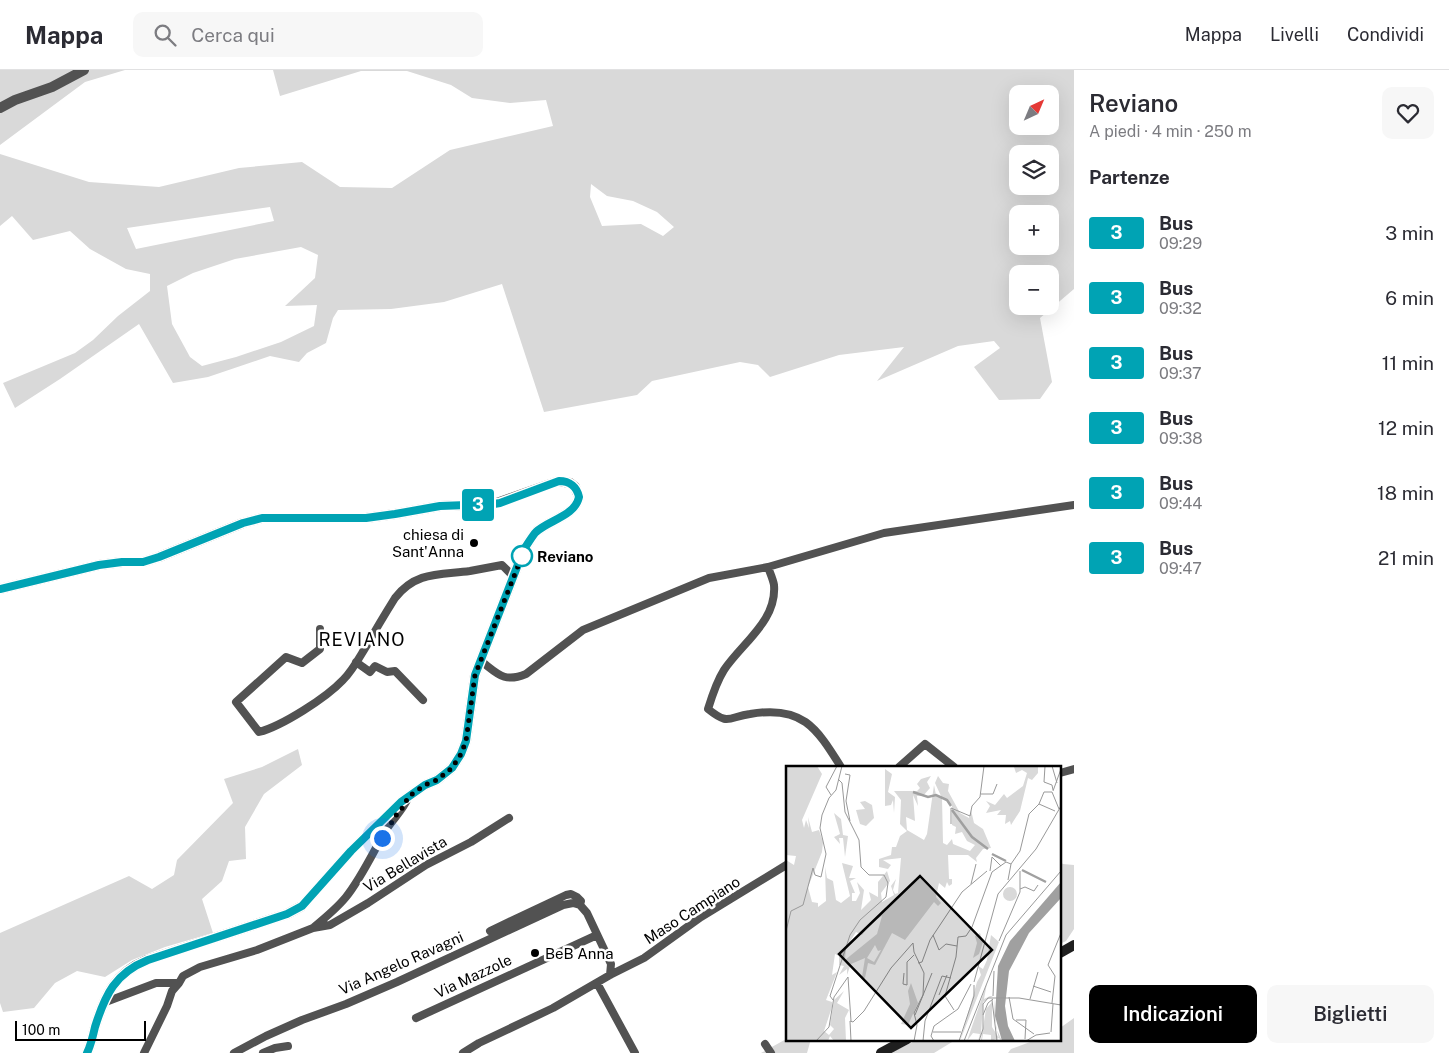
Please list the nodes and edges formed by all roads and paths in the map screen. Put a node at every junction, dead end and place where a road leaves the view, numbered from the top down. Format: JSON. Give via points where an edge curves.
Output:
{"nodes":[{"id":1,"x":84,"y":70,"type":"edge"},
{"id":2,"x":0,"y":108,"type":"edge"},
{"id":3,"x":1074,"y":505,"type":"edge"},
{"id":4,"x":768,"y":567,"type":"junction"},
{"id":5,"x":513,"y":576,"type":"junction"},
{"id":6,"x":0,"y":589,"type":"edge"},
{"id":7,"x":320,"y":630,"type":"dead end"},
{"id":8,"x":480,"y":661,"type":"junction"},
{"id":9,"x":356,"y":662,"type":"junction"},
{"id":10,"x":423,"y":700,"type":"dead end"},
{"id":11,"x":840,"y":766,"type":"edge"},
{"id":12,"x":900,"y":766,"type":"edge"},
{"id":13,"x":953,"y":766,"type":"edge"},
{"id":14,"x":408,"y":797,"type":"junction"},
{"id":15,"x":509,"y":818,"type":"dead end"},
{"id":16,"x":786,"y":865,"type":"edge"},
{"id":17,"x":580,"y":905,"type":"junction"},
{"id":18,"x":313,"y":928,"type":"junction"},
{"id":19,"x":490,"y":931,"type":"dead end"},
{"id":20,"x":597,"y":935,"type":"junction"},
{"id":21,"x":1074,"y":945,"type":"edge"},
{"id":22,"x":1062,"y":952,"type":"edge"},
{"id":23,"x":610,"y":975,"type":"junction"},
{"id":24,"x":179,"y":983,"type":"junction"},
{"id":25,"x":597,"y":983,"type":"junction"},
{"id":26,"x":103,"y":1003,"type":"junction"},
{"id":27,"x":416,"y":1018,"type":"dead end"},
{"id":28,"x":905,"y":1040,"type":"edge"},
{"id":29,"x":765,"y":1044,"type":"dead end"},
{"id":30,"x":288,"y":1046,"type":"dead end"},
{"id":31,"x":87,"y":1053,"type":"edge"},
{"id":32,"x":144,"y":1053,"type":"edge"},
{"id":33,"x":234,"y":1053,"type":"edge"},
{"id":34,"x":263,"y":1053,"type":"edge"},
{"id":35,"x":463,"y":1053,"type":"edge"},
{"id":36,"x":635,"y":1053,"type":"edge"},
{"id":37,"x":771,"y":1053,"type":"edge"},
{"id":38,"x":881,"y":1053,"type":"edge"}],
"edges":[{"from":1,"to":2,"type":"street"},
{"from":3,"to":4,"type":"street","via":[[884,532]]},
{"from":4,"to":8,"type":"street","via":[[709,578],[583,630],[526,674],[515,678],[500,676]]},
{"from":4,"to":11,"type":"street","via":[[774,584],[767,617],[724,670],[708,709],[728,720],[750,714],[779,712],[796,716],[811,725]]},
{"from":5,"to":6,"type":"street","via":[[524,549],[536,532],[575,506],[579,497],[570,483],[552,482],[494,504],[440,506],[366,518],[262,518],[143,562],[99,565]]},
{"from":5,"to":8,"type":"street"},
{"from":5,"to":9,"type":"street","via":[[502,565],[429,576],[411,582],[395,598]]},
{"from":7,"to":9,"type":"street","via":[[320,649],[302,664],[286,657],[236,702],[259,732],[294,717],[329,692]]},
{"from":8,"to":14,"type":"street","via":[[461,754],[452,768]]},
{"from":9,"to":10,"type":"street","via":[[370,672],[375,666],[387,672],[395,671]]},
{"from":12,"to":13,"type":"street","via":[[925,744]]},
{"from":14,"to":18,"type":"street","name":"Via Bellavista","via":[[346,897]]},
{"from":14,"to":26,"type":"street","via":[[351,851],[302,906],[287,914],[135,965],[122,974]]},
{"from":15,"to":18,"type":"street","name":"Via Bellavista","via":[[471,842],[426,864],[330,925]]},
{"from":16,"to":23,"type":"street","name":"Maso Campiano","via":[[701,917],[644,958]]},
{"from":17,"to":19,"type":"street","via":[[577,897],[566,895]]},
{"from":17,"to":20,"type":"street"},
{"from":17,"to":33,"type":"street","name":"Via Angelo Ravagni","via":[[563,905]]},
{"from":18,"to":24,"type":"street","name":"Via Bellavista","via":[[257,950],[200,967],[184,976]]},
{"from":20,"to":23,"type":"street","via":[[611,964]]},
{"from":20,"to":27,"type":"street","name":"Via Mazzole"},
{"from":21,"to":22,"type":"main road"},
{"from":23,"to":25,"type":"street","name":"Maso Campiano"},
{"from":24,"to":26,"type":"street","via":[[156,983]]},
{"from":24,"to":32,"type":"street","via":[[172,991]]},
{"from":25,"to":35,"type":"street","name":"Maso Campiano"},
{"from":25,"to":36,"type":"street"},
{"from":26,"to":31,"type":"street"},
{"from":28,"to":38,"type":"main road"},
{"from":29,"to":37,"type":"street"},
{"from":30,"to":34,"type":"street"}]}
